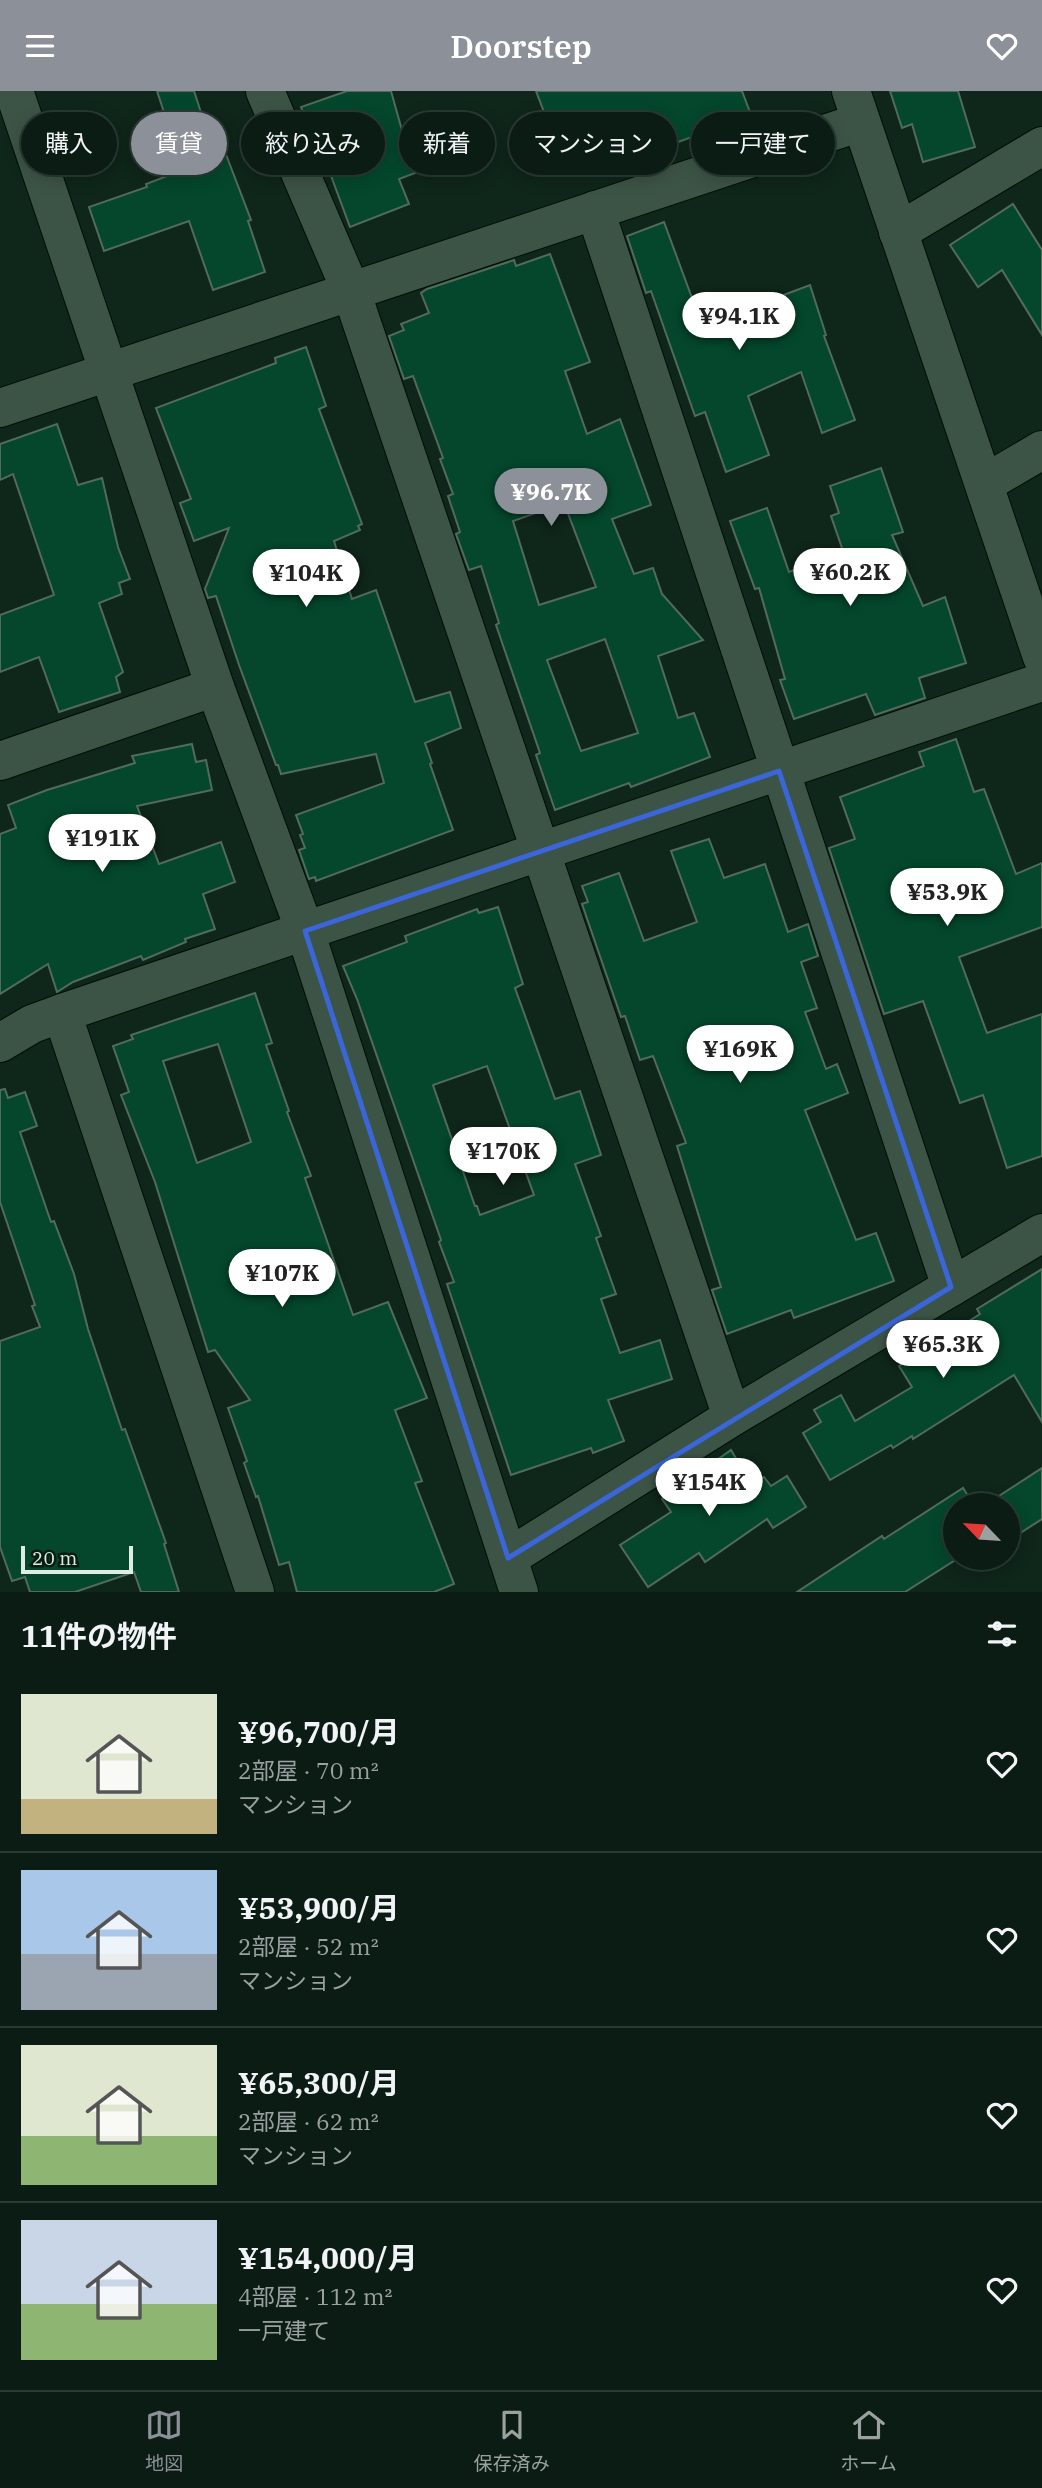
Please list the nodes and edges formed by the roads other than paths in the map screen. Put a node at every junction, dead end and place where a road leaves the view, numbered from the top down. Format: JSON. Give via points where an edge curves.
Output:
{"nodes":[{"id":1,"x":14,"y":91,"type":"edge"},
{"id":2,"x":265,"y":91,"type":"edge"},
{"id":3,"x":856,"y":106,"type":"edge"},
{"id":4,"x":1042,"y":146,"type":"edge"},
{"id":5,"x":595,"y":210,"type":"junction"},
{"id":6,"x":898,"y":232,"type":"junction"},
{"id":7,"x":351,"y":291,"type":"junction"},
{"id":8,"x":108,"y":372,"type":"junction"},
{"id":9,"x":0,"y":408,"type":"edge"},
{"id":10,"x":1042,"y":450,"type":"edge"},
{"id":11,"x":984,"y":484,"type":"junction"},
{"id":12,"x":1042,"y":657,"type":"edge"},
{"id":13,"x":1042,"y":682,"type":"edge"},
{"id":14,"x":215,"y":687,"type":"junction"},
{"id":15,"x":0,"y":761,"type":"edge"},
{"id":16,"x":779,"y":771,"type":"junction"},
{"id":17,"x":541,"y":851,"type":"junction"},
{"id":18,"x":304,"y":931,"type":"junction"},
{"id":19,"x":62,"y":1013,"type":"junction"},
{"id":20,"x":0,"y":1043,"type":"edge"},
{"id":21,"x":1042,"y":1233,"type":"edge"},
{"id":22,"x":951,"y":1287,"type":"junction"},
{"id":23,"x":732,"y":1417,"type":"junction"},
{"id":24,"x":514,"y":1575,"type":"edge"},
{"id":25,"x":255,"y":1592,"type":"edge"}],
"edges":[{"from":1,"to":8,"type":"street"},
{"from":2,"to":7,"type":"street"},
{"from":3,"to":5,"type":"street"},
{"from":3,"to":6,"type":"street"},
{"from":4,"to":6,"type":"street"},
{"from":5,"to":7,"type":"street"},
{"from":5,"to":16,"type":"street"},
{"from":6,"to":11,"type":"street"},
{"from":7,"to":8,"type":"street"},
{"from":7,"to":17,"type":"street"},
{"from":8,"to":9,"type":"street"},
{"from":8,"to":14,"type":"street"},
{"from":10,"to":11,"type":"street"},
{"from":11,"to":12,"type":"street"},
{"from":13,"to":16,"type":"street"},
{"from":14,"to":15,"type":"street"},
{"from":14,"to":18,"type":"street"},
{"from":16,"to":17,"type":"street"},
{"from":16,"to":22,"type":"street"},
{"from":17,"to":18,"type":"street"},
{"from":17,"to":23,"type":"street"},
{"from":18,"to":19,"type":"street"},
{"from":18,"to":24,"type":"street"},
{"from":19,"to":20,"type":"street"},
{"from":19,"to":25,"type":"street"},
{"from":21,"to":22,"type":"street"},
{"from":22,"to":23,"type":"street"},
{"from":23,"to":24,"type":"street"}]}
